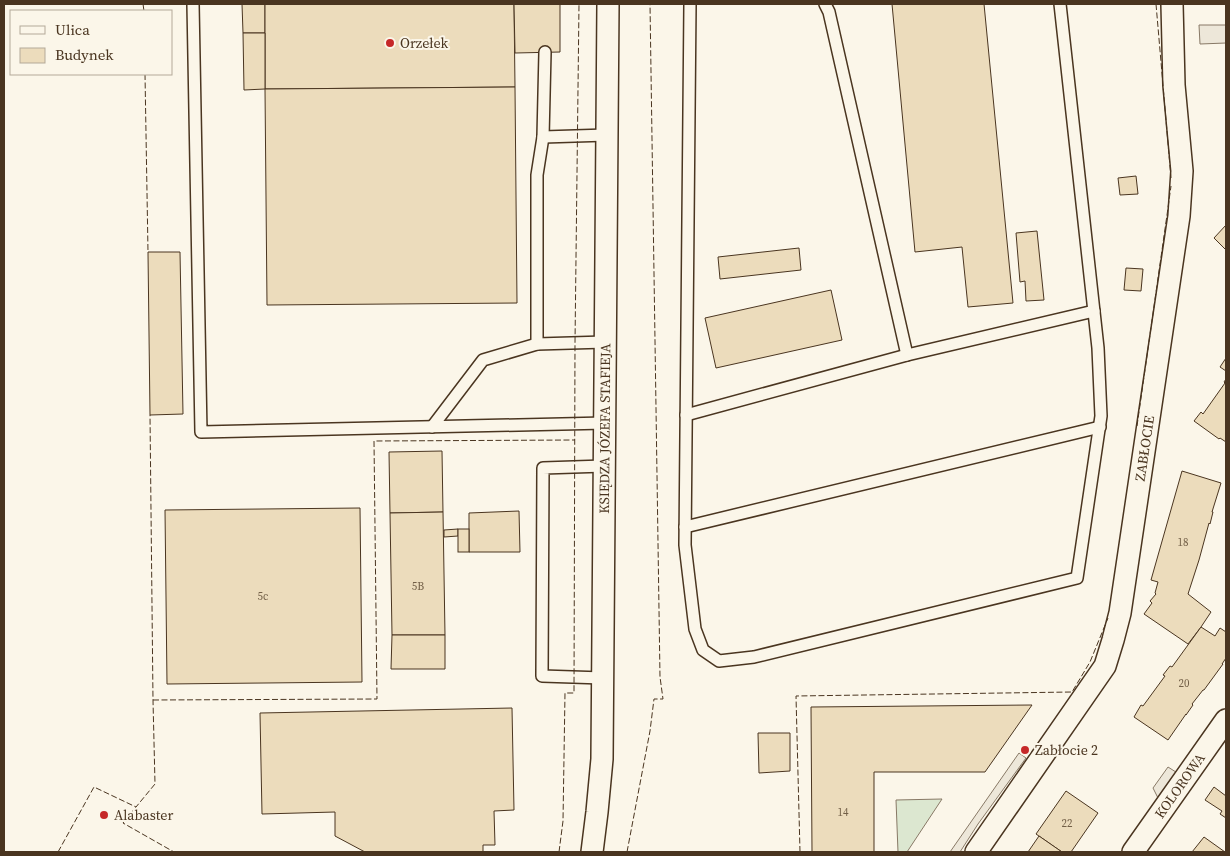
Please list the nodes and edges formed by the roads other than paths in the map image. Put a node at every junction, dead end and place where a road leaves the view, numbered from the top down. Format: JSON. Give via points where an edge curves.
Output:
{"nodes":[{"id":1,"x":193,"y":4,"type":"edge"},
{"id":2,"x":608,"y":4,"type":"edge"},
{"id":3,"x":690,"y":4,"type":"edge"},
{"id":4,"x":825,"y":4,"type":"edge"},
{"id":5,"x":1060,"y":4,"type":"edge"},
{"id":6,"x":1172,"y":4,"type":"edge"},
{"id":7,"x":545,"y":52,"type":"dead end"},
{"id":8,"x":607,"y":135,"type":"junction"},
{"id":9,"x":543,"y":137,"type":"junction"},
{"id":10,"x":1094,"y":312,"type":"junction"},
{"id":11,"x":605,"y":342,"type":"junction"},
{"id":12,"x":537,"y":344,"type":"junction"},
{"id":13,"x":907,"y":355,"type":"junction"},
{"id":14,"x":686,"y":415,"type":"junction"},
{"id":15,"x":604,"y":423,"type":"junction"},
{"id":16,"x":432,"y":427,"type":"junction"},
{"id":17,"x":1100,"y":427,"type":"junction"},
{"id":18,"x":604,"y":466,"type":"junction"},
{"id":19,"x":685,"y":527,"type":"junction"},
{"id":20,"x":602,"y":678,"type":"junction"},
{"id":21,"x":1226,"y":720,"type":"edge"},
{"id":22,"x":592,"y":852,"type":"edge"},
{"id":23,"x":976,"y":852,"type":"edge"},
{"id":24,"x":1133,"y":852,"type":"edge"}],
"edges":[{"from":1,"to":16,"type":"lane","via":[[201,432]]},
{"from":2,"to":8,"type":"street","name":"KSIĘDZA JÓZEFA STAFIEJA"},
{"from":3,"to":14,"type":"lane"},
{"from":4,"to":13,"type":"lane"},
{"from":5,"to":10,"type":"lane"},
{"from":6,"to":23,"type":"street","name":"ZABŁOCIE","via":[[1174,84],[1182,170],[1179,216],[1114,640],[1105,666]]},
{"from":7,"to":9,"type":"lane"},
{"from":8,"to":9,"type":"lane"},
{"from":8,"to":11,"type":"street","name":"KSIĘDZA JÓZEFA STAFIEJA"},
{"from":9,"to":12,"type":"lane","via":[[537,175]]},
{"from":10,"to":13,"type":"lane"},
{"from":10,"to":17,"type":"lane"},
{"from":11,"to":12,"type":"lane"},
{"from":11,"to":15,"type":"street","name":"KSIĘDZA JÓZEFA STAFIEJA"},
{"from":12,"to":16,"type":"lane","via":[[483,360]]},
{"from":13,"to":14,"type":"lane"},
{"from":14,"to":19,"type":"lane"},
{"from":15,"to":16,"type":"lane"},
{"from":15,"to":18,"type":"street","name":"KSIĘDZA JÓZEFA STAFIEJA"},
{"from":17,"to":19,"type":"lane"},
{"from":17,"to":19,"type":"lane","via":[[1077,578],[754,657],[719,661],[703,650],[695,629]]},
{"from":18,"to":20,"type":"street","name":"KSIĘDZA JÓZEFA STAFIEJA"},
{"from":18,"to":20,"type":"lane","via":[[542,468],[542,676]]},
{"from":20,"to":22,"type":"street","name":"KSIĘDZA JÓZEFA STAFIEJA","via":[[602,759]]},
{"from":21,"to":24,"type":"street","name":"KOLOROWA"}]}
